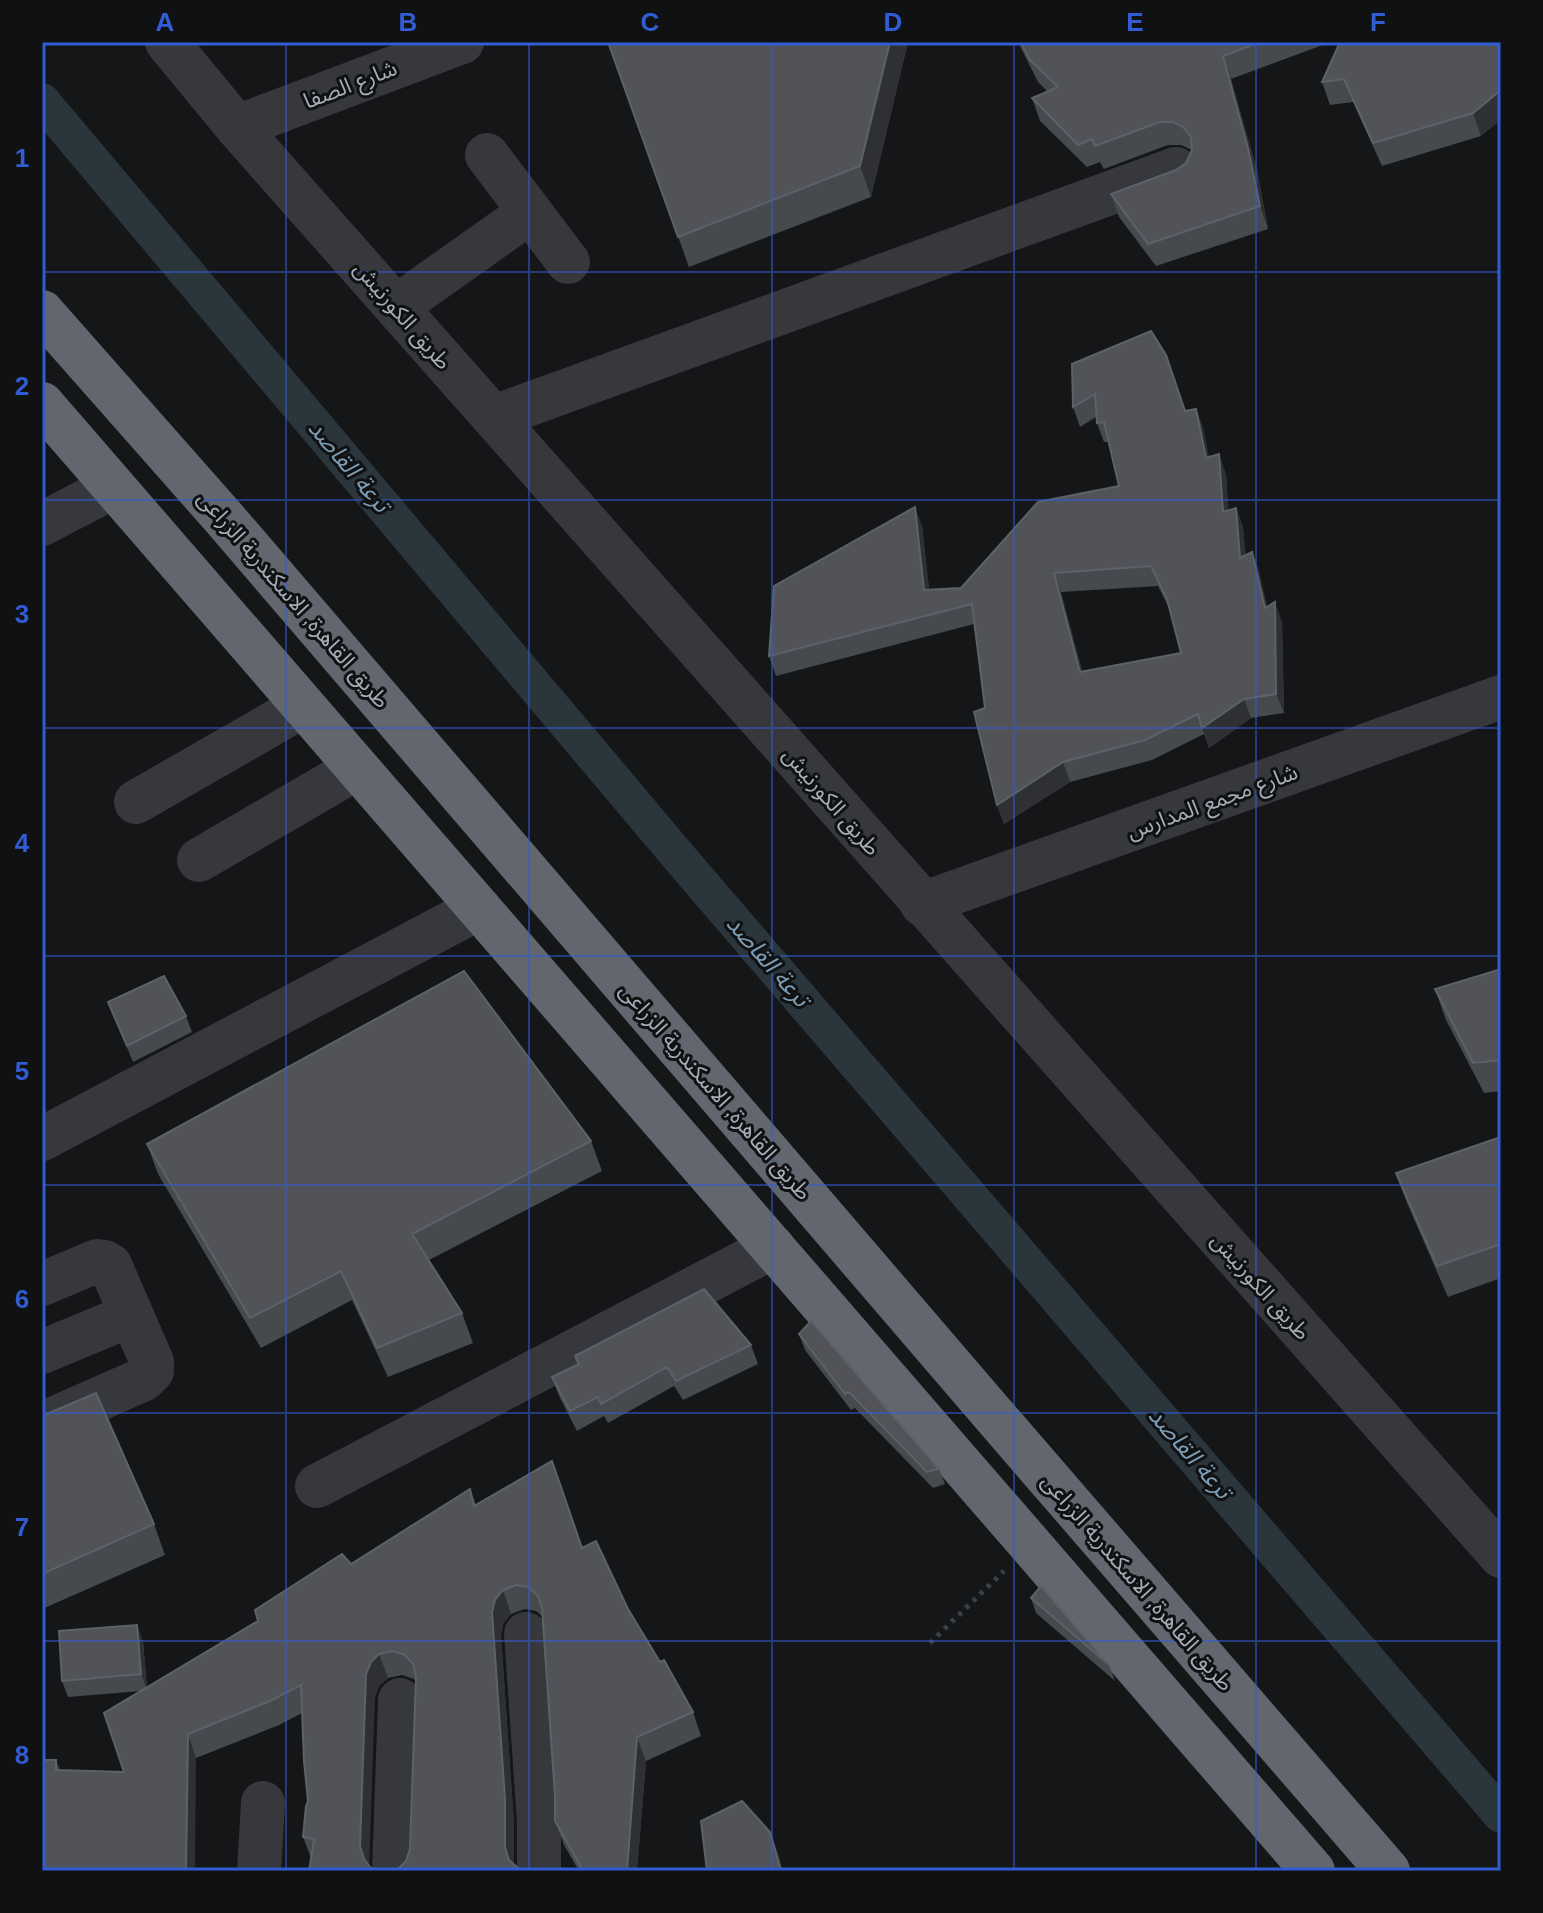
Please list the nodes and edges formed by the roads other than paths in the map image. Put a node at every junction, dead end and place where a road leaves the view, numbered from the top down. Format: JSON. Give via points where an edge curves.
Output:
{"nodes":[{"id":1,"x":167,"y":42,"type":"edge"},
{"id":2,"x":462,"y":42,"type":"edge"},
{"id":3,"x":237,"y":127,"type":"junction"},
{"id":4,"x":487,"y":155,"type":"dead end"},
{"id":5,"x":1176,"y":169,"type":"edge"},
{"id":6,"x":530,"y":212,"type":"junction"},
{"id":7,"x":568,"y":262,"type":"dead end"},
{"id":8,"x":396,"y":307,"type":"junction"},
{"id":9,"x":46,"y":324,"type":"edge"},
{"id":10,"x":42,"y":404,"type":"edge"},
{"id":11,"x":494,"y":417,"type":"junction"},
{"id":12,"x":113,"y":487,"type":"junction"},
{"id":13,"x":223,"y":517,"type":"junction"},
{"id":14,"x":42,"y":524,"type":"edge"},
{"id":15,"x":174,"y":558,"type":"junction"},
{"id":16,"x":1501,"y":697,"type":"edge"},
{"id":17,"x":303,"y":706,"type":"junction"},
{"id":18,"x":357,"y":768,"type":"junction"},
{"id":19,"x":136,"y":802,"type":"dead end"},
{"id":20,"x":199,"y":860,"type":"dead end"},
{"id":21,"x":922,"y":904,"type":"junction"},
{"id":22,"x":479,"y":908,"type":"junction"},
{"id":23,"x":42,"y":1139,"type":"edge"},
{"id":24,"x":773,"y":1247,"type":"junction"},
{"id":25,"x":42,"y":1284,"type":"edge"},
{"id":26,"x":131,"y":1315,"type":"junction"},
{"id":27,"x":42,"y":1352,"type":"edge"},
{"id":28,"x":42,"y":1424,"type":"edge"},
{"id":29,"x":317,"y":1486,"type":"dead end"},
{"id":30,"x":1501,"y":1556,"type":"edge"},
{"id":31,"x":526,"y":1634,"type":"dead end"},
{"id":32,"x":400,"y":1700,"type":"dead end"},
{"id":33,"x":263,"y":1803,"type":"dead end"},
{"id":34,"x":259,"y":1871,"type":"edge"},
{"id":35,"x":394,"y":1871,"type":"edge"},
{"id":36,"x":539,"y":1871,"type":"edge"},
{"id":37,"x":1313,"y":1871,"type":"edge"},
{"id":38,"x":1388,"y":1871,"type":"edge"}],
"edges":[{"from":1,"to":3,"type":"street","name":"طريق الكورنيش"},
{"from":2,"to":3,"type":"street","name":"شارع الصفا"},
{"from":3,"to":8,"type":"street","name":"طريق الكورنيش"},
{"from":4,"to":6,"type":"street"},
{"from":5,"to":11,"type":"street"},
{"from":6,"to":7,"type":"street"},
{"from":6,"to":8,"type":"street"},
{"from":8,"to":11,"type":"street","name":"طريق الكورنيش"},
{"from":9,"to":13,"type":"highway","name":"طريق القاهرة, الاسكندرية الزراعى"},
{"from":10,"to":12,"type":"highway"},
{"from":11,"to":21,"type":"street","name":"طريق الكورنيش"},
{"from":12,"to":14,"type":"street"},
{"from":12,"to":15,"type":"highway"},
{"from":13,"to":15,"type":"highway"},
{"from":13,"to":38,"type":"highway","name":"طريق القاهرة, الاسكندرية الزراعى"},
{"from":15,"to":17,"type":"highway"},
{"from":16,"to":21,"type":"street","name":"شارع مجمع المدارس"},
{"from":17,"to":18,"type":"highway"},
{"from":17,"to":19,"type":"street"},
{"from":18,"to":20,"type":"street"},
{"from":18,"to":22,"type":"highway"},
{"from":21,"to":30,"type":"street","name":"طريق الكورنيش"},
{"from":22,"to":23,"type":"street"},
{"from":22,"to":24,"type":"highway"},
{"from":24,"to":29,"type":"street"},
{"from":24,"to":37,"type":"highway"},
{"from":25,"to":26,"type":"street","via":[[105,1262]]},
{"from":26,"to":27,"type":"street"},
{"from":26,"to":28,"type":"street","via":[[152,1371]]},
{"from":31,"to":36,"type":"street"},
{"from":32,"to":35,"type":"street"},
{"from":33,"to":34,"type":"street"}]}
